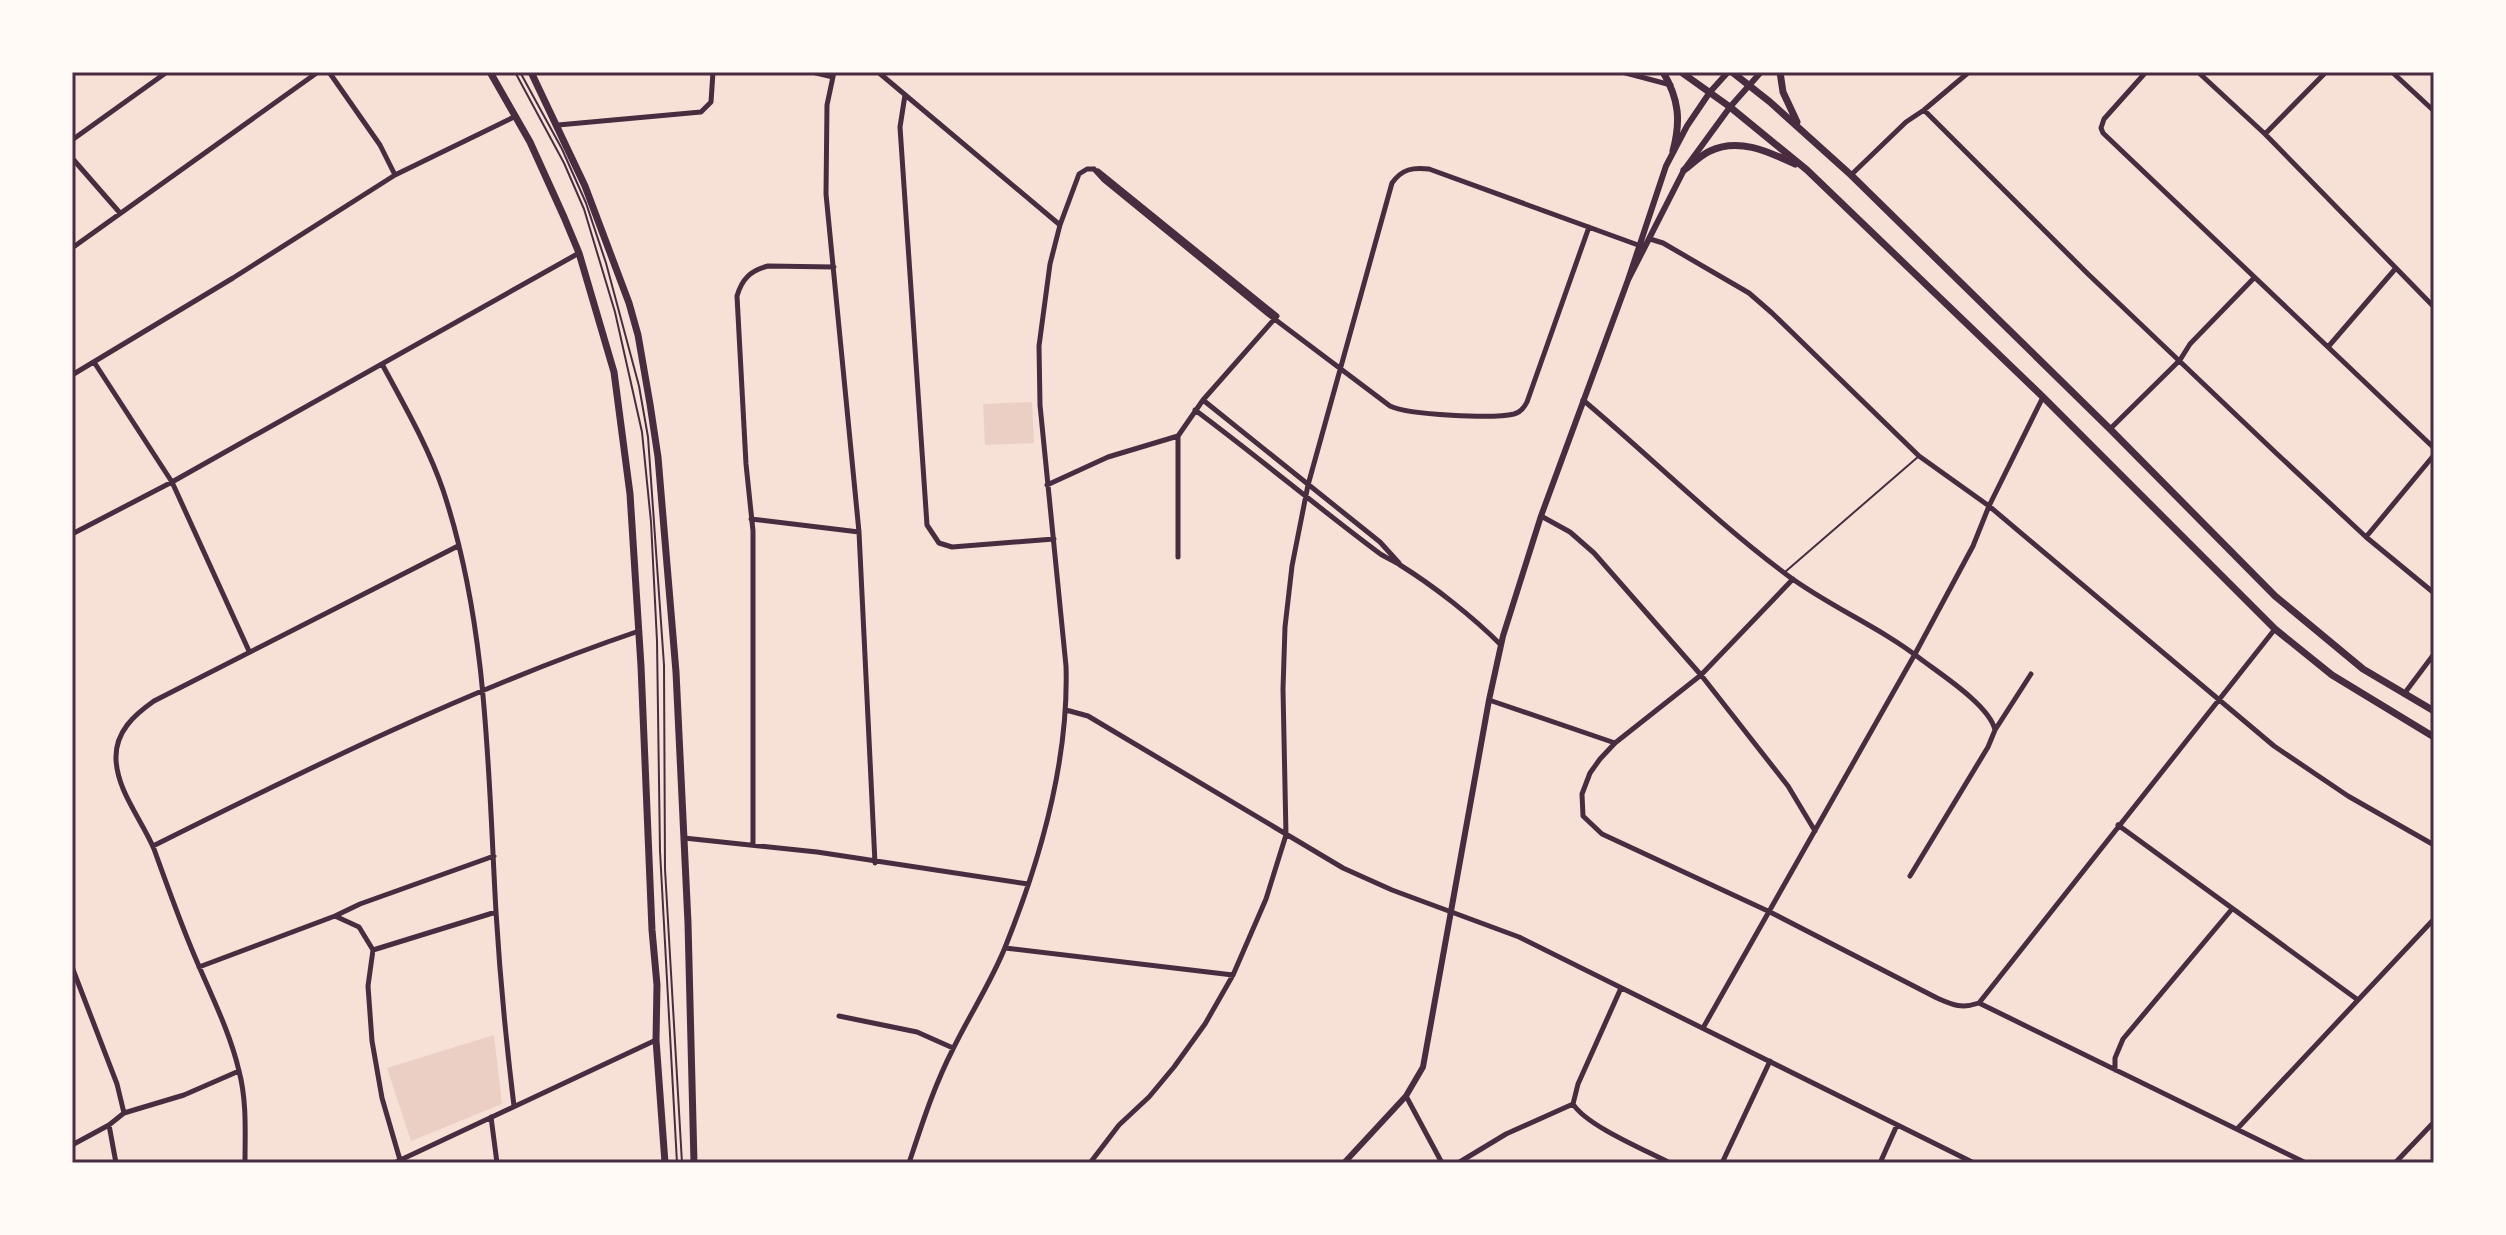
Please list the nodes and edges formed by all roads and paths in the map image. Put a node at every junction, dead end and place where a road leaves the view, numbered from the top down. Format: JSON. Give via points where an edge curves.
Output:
{"nodes":[{"id":1,"x":167,"y":72,"type":"edge"},
{"id":2,"x":318,"y":72,"type":"edge"},
{"id":3,"x":329,"y":72,"type":"edge"},
{"id":4,"x":490,"y":72,"type":"edge"},
{"id":5,"x":515,"y":72,"type":"edge"},
{"id":6,"x":520,"y":72,"type":"edge"},
{"id":7,"x":531,"y":72,"type":"edge"},
{"id":8,"x":713,"y":72,"type":"edge"},
{"id":9,"x":812,"y":72,"type":"edge"},
{"id":10,"x":878,"y":72,"type":"edge"},
{"id":11,"x":1622,"y":72,"type":"edge"},
{"id":12,"x":1663,"y":72,"type":"edge"},
{"id":13,"x":1681,"y":72,"type":"edge"},
{"id":14,"x":1730,"y":72,"type":"edge"},
{"id":15,"x":1761,"y":72,"type":"edge"},
{"id":16,"x":1780,"y":72,"type":"edge"},
{"id":17,"x":1969,"y":72,"type":"edge"},
{"id":18,"x":2146,"y":72,"type":"edge"},
{"id":19,"x":2198,"y":72,"type":"edge"},
{"id":20,"x":2326,"y":72,"type":"edge"},
{"id":21,"x":2392,"y":72,"type":"edge"},
{"id":22,"x":833,"y":74,"type":"edge"},
{"id":23,"x":1671,"y":85,"type":"junction"},
{"id":24,"x":1749,"y":85,"type":"junction"},
{"id":25,"x":1710,"y":92,"type":"junction"},
{"id":26,"x":905,"y":95,"type":"junction"},
{"id":27,"x":1730,"y":107,"type":"junction"},
{"id":28,"x":1924,"y":110,"type":"junction"},
{"id":29,"x":2434,"y":111,"type":"edge"},
{"id":30,"x":516,"y":116,"type":"junction"},
{"id":31,"x":558,"y":125,"type":"junction"},
{"id":32,"x":1800,"y":127,"type":"junction"},
{"id":33,"x":2265,"y":134,"type":"junction"},
{"id":34,"x":72,"y":140,"type":"edge"},
{"id":35,"x":1673,"y":151,"type":"junction"},
{"id":36,"x":72,"y":158,"type":"edge"},
{"id":37,"x":1684,"y":170,"type":"junction"},
{"id":38,"x":1807,"y":170,"type":"junction"},
{"id":39,"x":395,"y":175,"type":"junction"},
{"id":40,"x":1851,"y":175,"type":"junction"},
{"id":41,"x":120,"y":213,"type":"junction"},
{"id":42,"x":1060,"y":225,"type":"junction"},
{"id":43,"x":1589,"y":227,"type":"junction"},
{"id":44,"x":1650,"y":239,"type":"junction"},
{"id":45,"x":1638,"y":245,"type":"junction"},
{"id":46,"x":72,"y":248,"type":"edge"},
{"id":47,"x":579,"y":253,"type":"junction"},
{"id":48,"x":834,"y":267,"type":"junction"},
{"id":49,"x":2396,"y":268,"type":"junction"},
{"id":50,"x":2254,"y":278,"type":"junction"},
{"id":51,"x":1628,"y":280,"type":"junction"},
{"id":52,"x":2434,"y":307,"type":"edge"},
{"id":53,"x":1276,"y":318,"type":"junction"},
{"id":54,"x":2328,"y":347,"type":"junction"},
{"id":55,"x":2180,"y":360,"type":"junction"},
{"id":56,"x":94,"y":362,"type":"junction"},
{"id":57,"x":382,"y":364,"type":"junction"},
{"id":58,"x":1342,"y":369,"type":"junction"},
{"id":59,"x":72,"y":375,"type":"edge"},
{"id":60,"x":2043,"y":397,"type":"junction"},
{"id":61,"x":1203,"y":400,"type":"junction"},
{"id":62,"x":1583,"y":400,"type":"junction"},
{"id":63,"x":1195,"y":410,"type":"junction"},
{"id":64,"x":2110,"y":429,"type":"junction"},
{"id":65,"x":1178,"y":436,"type":"junction"},
{"id":66,"x":2434,"y":448,"type":"edge"},
{"id":67,"x":2434,"y":455,"type":"edge"},
{"id":68,"x":1919,"y":456,"type":"junction"},
{"id":69,"x":172,"y":482,"type":"junction"},
{"id":70,"x":1047,"y":485,"type":"junction"},
{"id":71,"x":1308,"y":485,"type":"junction"},
{"id":72,"x":1306,"y":496,"type":"junction"},
{"id":73,"x":1989,"y":506,"type":"junction"},
{"id":74,"x":1541,"y":516,"type":"junction"},
{"id":75,"x":751,"y":519,"type":"junction"},
{"id":76,"x":859,"y":532,"type":"junction"},
{"id":77,"x":72,"y":534,"type":"edge"},
{"id":78,"x":2366,"y":537,"type":"junction"},
{"id":79,"x":1054,"y":539,"type":"junction"},
{"id":80,"x":458,"y":546,"type":"junction"},
{"id":81,"x":1178,"y":557,"type":"dead end"},
{"id":82,"x":1399,"y":564,"type":"junction"},
{"id":83,"x":1784,"y":573,"type":"junction"},
{"id":84,"x":1793,"y":579,"type":"junction"},
{"id":85,"x":2434,"y":593,"type":"edge"},
{"id":86,"x":2275,"y":629,"type":"junction"},
{"id":87,"x":639,"y":631,"type":"junction"},
{"id":88,"x":1501,"y":645,"type":"junction"},
{"id":89,"x":249,"y":651,"type":"junction"},
{"id":90,"x":1915,"y":654,"type":"junction"},
{"id":91,"x":2434,"y":654,"type":"edge"},
{"id":92,"x":2031,"y":674,"type":"dead end"},
{"id":93,"x":1701,"y":675,"type":"junction"},
{"id":94,"x":481,"y":693,"type":"junction"},
{"id":95,"x":2404,"y":694,"type":"junction"},
{"id":96,"x":1489,"y":700,"type":"junction"},
{"id":97,"x":2220,"y":701,"type":"junction"},
{"id":98,"x":1066,"y":710,"type":"junction"},
{"id":99,"x":2434,"y":711,"type":"edge"},
{"id":100,"x":1995,"y":730,"type":"junction"},
{"id":101,"x":2434,"y":737,"type":"edge"},
{"id":102,"x":1615,"y":743,"type":"junction"},
{"id":103,"x":2118,"y":825,"type":"junction"},
{"id":104,"x":1815,"y":831,"type":"junction"},
{"id":105,"x":1286,"y":835,"type":"junction"},
{"id":106,"x":684,"y":838,"type":"junction"},
{"id":107,"x":753,"y":844,"type":"junction"},
{"id":108,"x":2434,"y":845,"type":"edge"},
{"id":109,"x":153,"y":846,"type":"junction"},
{"id":110,"x":494,"y":856,"type":"junction"},
{"id":111,"x":875,"y":863,"type":"junction"},
{"id":112,"x":1910,"y":876,"type":"dead end"},
{"id":113,"x":1028,"y":884,"type":"junction"},
{"id":114,"x":2233,"y":908,"type":"junction"},
{"id":115,"x":1450,"y":911,"type":"junction"},
{"id":116,"x":496,"y":912,"type":"junction"},
{"id":117,"x":1770,"y":912,"type":"junction"},
{"id":118,"x":335,"y":916,"type":"junction"},
{"id":119,"x":2434,"y":919,"type":"edge"},
{"id":120,"x":1005,"y":948,"type":"junction"},
{"id":121,"x":373,"y":950,"type":"junction"},
{"id":122,"x":72,"y":967,"type":"edge"},
{"id":123,"x":199,"y":967,"type":"junction"},
{"id":124,"x":1233,"y":975,"type":"junction"},
{"id":125,"x":1621,"y":988,"type":"junction"},
{"id":126,"x":2358,"y":1000,"type":"junction"},
{"id":127,"x":1979,"y":1003,"type":"junction"},
{"id":128,"x":839,"y":1016,"type":"dead end"},
{"id":129,"x":1703,"y":1028,"type":"junction"},
{"id":130,"x":656,"y":1040,"type":"junction"},
{"id":131,"x":953,"y":1048,"type":"junction"},
{"id":132,"x":1770,"y":1061,"type":"junction"},
{"id":133,"x":2115,"y":1070,"type":"junction"},
{"id":134,"x":239,"y":1071,"type":"junction"},
{"id":135,"x":1406,"y":1096,"type":"junction"},
{"id":136,"x":1573,"y":1104,"type":"junction"},
{"id":137,"x":514,"y":1106,"type":"junction"},
{"id":138,"x":124,"y":1113,"type":"junction"},
{"id":139,"x":491,"y":1117,"type":"junction"},
{"id":140,"x":2434,"y":1122,"type":"edge"},
{"id":141,"x":109,"y":1125,"type":"junction"},
{"id":142,"x":1897,"y":1125,"type":"junction"},
{"id":143,"x":2238,"y":1129,"type":"junction"},
{"id":144,"x":72,"y":1145,"type":"edge"},
{"id":145,"x":397,"y":1161,"type":"edge"},
{"id":146,"x":116,"y":1163,"type":"edge"},
{"id":147,"x":245,"y":1163,"type":"edge"},
{"id":148,"x":497,"y":1163,"type":"edge"},
{"id":149,"x":665,"y":1163,"type":"edge"},
{"id":150,"x":677,"y":1163,"type":"edge"},
{"id":151,"x":682,"y":1163,"type":"edge"},
{"id":152,"x":694,"y":1163,"type":"edge"},
{"id":153,"x":909,"y":1163,"type":"edge"},
{"id":154,"x":1090,"y":1163,"type":"edge"},
{"id":155,"x":1344,"y":1163,"type":"edge"},
{"id":156,"x":1442,"y":1163,"type":"edge"},
{"id":157,"x":1458,"y":1163,"type":"edge"},
{"id":158,"x":1670,"y":1163,"type":"edge"},
{"id":159,"x":1722,"y":1163,"type":"edge"},
{"id":160,"x":1880,"y":1163,"type":"edge"},
{"id":161,"x":1974,"y":1163,"type":"edge"},
{"id":162,"x":2306,"y":1163,"type":"edge"},
{"id":163,"x":2395,"y":1163,"type":"edge"}],
"edges":[{"from":1,"to":34,"type":"street"},
{"from":2,"to":41,"type":"street"},
{"from":3,"to":39,"type":"street"},
{"from":4,"to":30,"type":"main road"},
{"from":5,"to":150,"type":"lane","via":[[584,209],[642,432],[657,641],[660,851]]},
{"from":6,"to":151,"type":"lane","via":[[586,203],[639,386],[648,437],[664,665],[665,869]]},
{"from":7,"to":31,"type":"main road"},
{"from":8,"to":31,"type":"street","via":[[711,102],[701,112]]},
{"from":9,"to":22,"type":"street"},
{"from":10,"to":26,"type":"street"},
{"from":11,"to":23,"type":"street"},
{"from":12,"to":23,"type":"main road"},
{"from":13,"to":25,"type":"main road"},
{"from":14,"to":24,"type":"main road"},
{"from":14,"to":25,"type":"street"},
{"from":15,"to":24,"type":"street"},
{"from":16,"to":32,"type":"main road","via":[[1783,92]]},
{"from":17,"to":28,"type":"street"},
{"from":18,"to":50,"type":"street","via":[[2104,119],[2103,133]]},
{"from":19,"to":33,"type":"street"},
{"from":20,"to":33,"type":"street"},
{"from":21,"to":29,"type":"street"},
{"from":22,"to":48,"type":"street","via":[[826,117],[826,181]]},
{"from":23,"to":35,"type":"main road","via":[[1679,126]]},
{"from":24,"to":27,"type":"street"},
{"from":24,"to":32,"type":"main road"},
{"from":25,"to":27,"type":"main road"},
{"from":25,"to":35,"type":"street"},
{"from":26,"to":42,"type":"street"},
{"from":26,"to":79,"type":"street","via":[[900,127],[929,531],[939,543],[952,547]]},
{"from":27,"to":37,"type":"street"},
{"from":27,"to":38,"type":"main road"},
{"from":28,"to":40,"type":"street"},
{"from":28,"to":55,"type":"street"},
{"from":30,"to":39,"type":"street"},
{"from":30,"to":47,"type":"main road"},
{"from":31,"to":106,"type":"main road","via":[[629,303],[644,365],[658,457]]},
{"from":32,"to":40,"type":"main road"},
{"from":33,"to":49,"type":"street"},
{"from":35,"to":45,"type":"street"},
{"from":36,"to":41,"type":"street"},
{"from":37,"to":38,"type":"main road","via":[[1708,151],[1742,145]]},
{"from":37,"to":44,"type":"street"},
{"from":38,"to":60,"type":"main road"},
{"from":39,"to":56,"type":"street"},
{"from":40,"to":64,"type":"main road"},
{"from":41,"to":46,"type":"street"},
{"from":42,"to":53,"type":"street","via":[[1079,174],[1094,169]]},
{"from":42,"to":70,"type":"street","via":[[1039,346]]},
{"from":43,"to":45,"type":"street"},
{"from":43,"to":58,"type":"street","via":[[1527,402],[1517,413],[1452,415],[1396,409]]},
{"from":43,"to":58,"type":"street","via":[[1429,169],[1403,172],[1389,191]]},
{"from":44,"to":51,"type":"street"},
{"from":44,"to":68,"type":"street","via":[[1749,293]]},
{"from":45,"to":51,"type":"street"},
{"from":47,"to":57,"type":"street"},
{"from":47,"to":87,"type":"main road","via":[[616,386]]},
{"from":48,"to":75,"type":"street","via":[[768,266],[747,275],[737,296]]},
{"from":48,"to":76,"type":"street"},
{"from":49,"to":52,"type":"street"},
{"from":49,"to":54,"type":"street"},
{"from":50,"to":54,"type":"street"},
{"from":50,"to":55,"type":"street"},
{"from":51,"to":62,"type":"street"},
{"from":53,"to":58,"type":"street"},
{"from":53,"to":61,"type":"street"},
{"from":54,"to":66,"type":"street"},
{"from":55,"to":64,"type":"street"},
{"from":55,"to":78,"type":"street"},
{"from":56,"to":59,"type":"street"},
{"from":56,"to":69,"type":"street"},
{"from":57,"to":69,"type":"street"},
{"from":57,"to":80,"type":"street","via":[[419,431]]},
{"from":58,"to":71,"type":"street"},
{"from":60,"to":73,"type":"street"},
{"from":60,"to":86,"type":"main road"},
{"from":61,"to":63,"type":"street"},
{"from":61,"to":71,"type":"street"},
{"from":62,"to":74,"type":"street"},
{"from":62,"to":83,"type":"street"},
{"from":63,"to":65,"type":"street"},
{"from":63,"to":72,"type":"street"},
{"from":64,"to":95,"type":"main road","via":[[2284,604],[2363,669]]},
{"from":65,"to":70,"type":"street","via":[[1108,457]]},
{"from":65,"to":81,"type":"street"},
{"from":67,"to":78,"type":"street"},
{"from":68,"to":73,"type":"street"},
{"from":68,"to":83,"type":"lane"},
{"from":69,"to":77,"type":"street"},
{"from":69,"to":89,"type":"street"},
{"from":70,"to":79,"type":"street"},
{"from":71,"to":72,"type":"street"},
{"from":71,"to":82,"type":"street"},
{"from":72,"to":82,"type":"street"},
{"from":72,"to":105,"type":"street","via":[[1285,627]]},
{"from":73,"to":90,"type":"street"},
{"from":73,"to":97,"type":"street"},
{"from":74,"to":88,"type":"street"},
{"from":74,"to":93,"type":"street","via":[[1594,553]]},
{"from":75,"to":76,"type":"street"},
{"from":75,"to":107,"type":"street"},
{"from":76,"to":111,"type":"street"},
{"from":78,"to":85,"type":"street"},
{"from":79,"to":98,"type":"street"},
{"from":80,"to":89,"type":"street"},
{"from":80,"to":94,"type":"street"},
{"from":82,"to":88,"type":"street"},
{"from":83,"to":84,"type":"street"},
{"from":84,"to":90,"type":"street"},
{"from":84,"to":93,"type":"street"},
{"from":86,"to":97,"type":"street"},
{"from":86,"to":101,"type":"main road","via":[[2332,675]]},
{"from":87,"to":94,"type":"street"},
{"from":87,"to":130,"type":"main road"},
{"from":88,"to":96,"type":"street"},
{"from":89,"to":109,"type":"street","via":[[154,701],[128,722],[120,736],[118,775]]},
{"from":90,"to":100,"type":"street","via":[[1988,715]]},
{"from":90,"to":104,"type":"street"},
{"from":91,"to":95,"type":"street"},
{"from":92,"to":100,"type":"street"},
{"from":93,"to":102,"type":"street"},
{"from":93,"to":104,"type":"street","via":[[1788,786]]},
{"from":94,"to":109,"type":"street","via":[[348,750]]},
{"from":94,"to":110,"type":"street"},
{"from":95,"to":99,"type":"main road"},
{"from":96,"to":102,"type":"street"},
{"from":96,"to":115,"type":"street"},
{"from":97,"to":103,"type":"street"},
{"from":97,"to":108,"type":"street","via":[[2311,772]]},
{"from":98,"to":105,"type":"street","via":[[1088,716]]},
{"from":98,"to":113,"type":"street","via":[[1043,839]]},
{"from":100,"to":112,"type":"street"},
{"from":102,"to":117,"type":"street","via":[[1590,773],[1582,794],[1583,816],[1591,825]]},
{"from":103,"to":114,"type":"street"},
{"from":103,"to":127,"type":"street"},
{"from":104,"to":117,"type":"street"},
{"from":105,"to":115,"type":"street","via":[[1343,868]]},
{"from":105,"to":124,"type":"street"},
{"from":106,"to":107,"type":"street"},
{"from":106,"to":152,"type":"main road"},
{"from":107,"to":111,"type":"street"},
{"from":109,"to":123,"type":"street"},
{"from":110,"to":116,"type":"street"},
{"from":110,"to":118,"type":"street"},
{"from":111,"to":113,"type":"street"},
{"from":113,"to":120,"type":"street"},
{"from":114,"to":126,"type":"street"},
{"from":114,"to":133,"type":"street","via":[[2123,1039]]},
{"from":115,"to":125,"type":"street","via":[[1519,937]]},
{"from":115,"to":135,"type":"street","via":[[1423,1067]]},
{"from":116,"to":121,"type":"street"},
{"from":116,"to":137,"type":"street"},
{"from":117,"to":127,"type":"street","via":[[1956,1007]]},
{"from":117,"to":129,"type":"street"},
{"from":118,"to":121,"type":"street","via":[[359,927]]},
{"from":118,"to":123,"type":"street"},
{"from":119,"to":126,"type":"street"},
{"from":120,"to":124,"type":"street"},
{"from":120,"to":131,"type":"street"},
{"from":121,"to":145,"type":"street","via":[[368,986],[372,1041]]},
{"from":122,"to":138,"type":"street"},
{"from":123,"to":134,"type":"street"},
{"from":124,"to":154,"type":"street","via":[[1174,1067]]},
{"from":125,"to":129,"type":"street"},
{"from":125,"to":136,"type":"street"},
{"from":126,"to":143,"type":"street"},
{"from":127,"to":133,"type":"street"},
{"from":128,"to":131,"type":"street","via":[[917,1032]]},
{"from":129,"to":132,"type":"street"},
{"from":130,"to":137,"type":"street"},
{"from":130,"to":149,"type":"main road"},
{"from":131,"to":153,"type":"street"},
{"from":132,"to":142,"type":"street"},
{"from":132,"to":159,"type":"street"},
{"from":133,"to":143,"type":"street"},
{"from":134,"to":138,"type":"street"},
{"from":134,"to":147,"type":"street"},
{"from":135,"to":155,"type":"street"},
{"from":135,"to":156,"type":"street"},
{"from":136,"to":157,"type":"street"},
{"from":136,"to":158,"type":"street","via":[[1592,1122]]},
{"from":137,"to":139,"type":"street"},
{"from":138,"to":141,"type":"street"},
{"from":139,"to":145,"type":"street"},
{"from":139,"to":148,"type":"street"},
{"from":140,"to":163,"type":"street"},
{"from":141,"to":144,"type":"street"},
{"from":141,"to":146,"type":"street"},
{"from":142,"to":160,"type":"street"},
{"from":142,"to":161,"type":"street"},
{"from":143,"to":162,"type":"street"}]}
